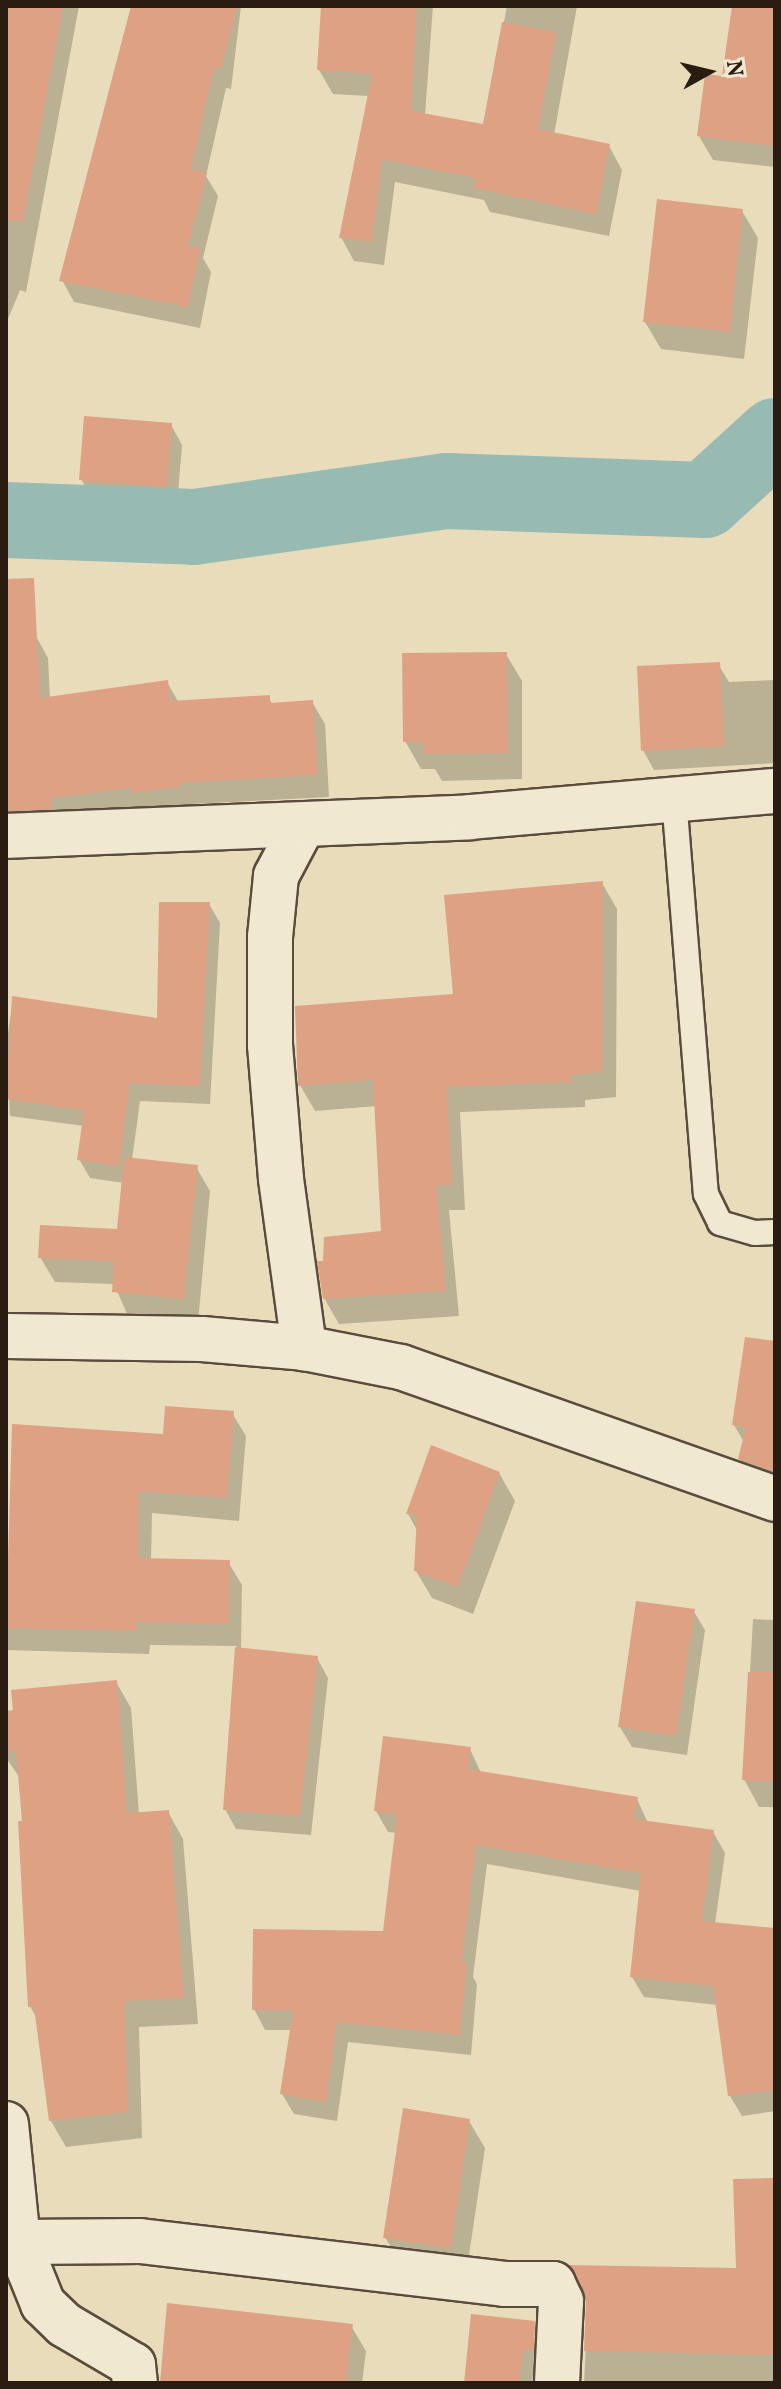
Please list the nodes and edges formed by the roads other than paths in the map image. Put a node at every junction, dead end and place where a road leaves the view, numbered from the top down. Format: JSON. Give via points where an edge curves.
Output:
{"nodes":[{"id":1,"x":775,"y":791,"type":"edge"},
{"id":2,"x":674,"y":798,"type":"junction"},
{"id":3,"x":303,"y":825,"type":"junction"},
{"id":4,"x":6,"y":836,"type":"edge"},
{"id":5,"x":775,"y":1232,"type":"edge"},
{"id":6,"x":6,"y":1336,"type":"edge"},
{"id":7,"x":304,"y":1348,"type":"junction"},
{"id":8,"x":775,"y":1499,"type":"edge"},
{"id":9,"x":6,"y":2124,"type":"edge"},
{"id":10,"x":18,"y":2242,"type":"junction"},
{"id":11,"x":135,"y":2383,"type":"edge"},
{"id":12,"x":557,"y":2383,"type":"edge"}],
"edges":[{"from":1,"to":2,"type":"street"},
{"from":2,"to":3,"type":"street","via":[[470,817]]},
{"from":2,"to":5,"type":"lane","via":[[706,1194],[720,1223]]},
{"from":3,"to":4,"type":"street"},
{"from":3,"to":7,"type":"street","via":[[276,876],[270,1045],[281,1179]]},
{"from":6,"to":7,"type":"street","via":[[202,1339]]},
{"from":7,"to":8,"type":"street","via":[[401,1367]]},
{"from":9,"to":10,"type":"street"},
{"from":10,"to":11,"type":"street","via":[[43,2304],[65,2325],[133,2365]]},
{"from":10,"to":12,"type":"street","via":[[140,2241],[504,2284],[553,2284],[561,2301]]}]}
